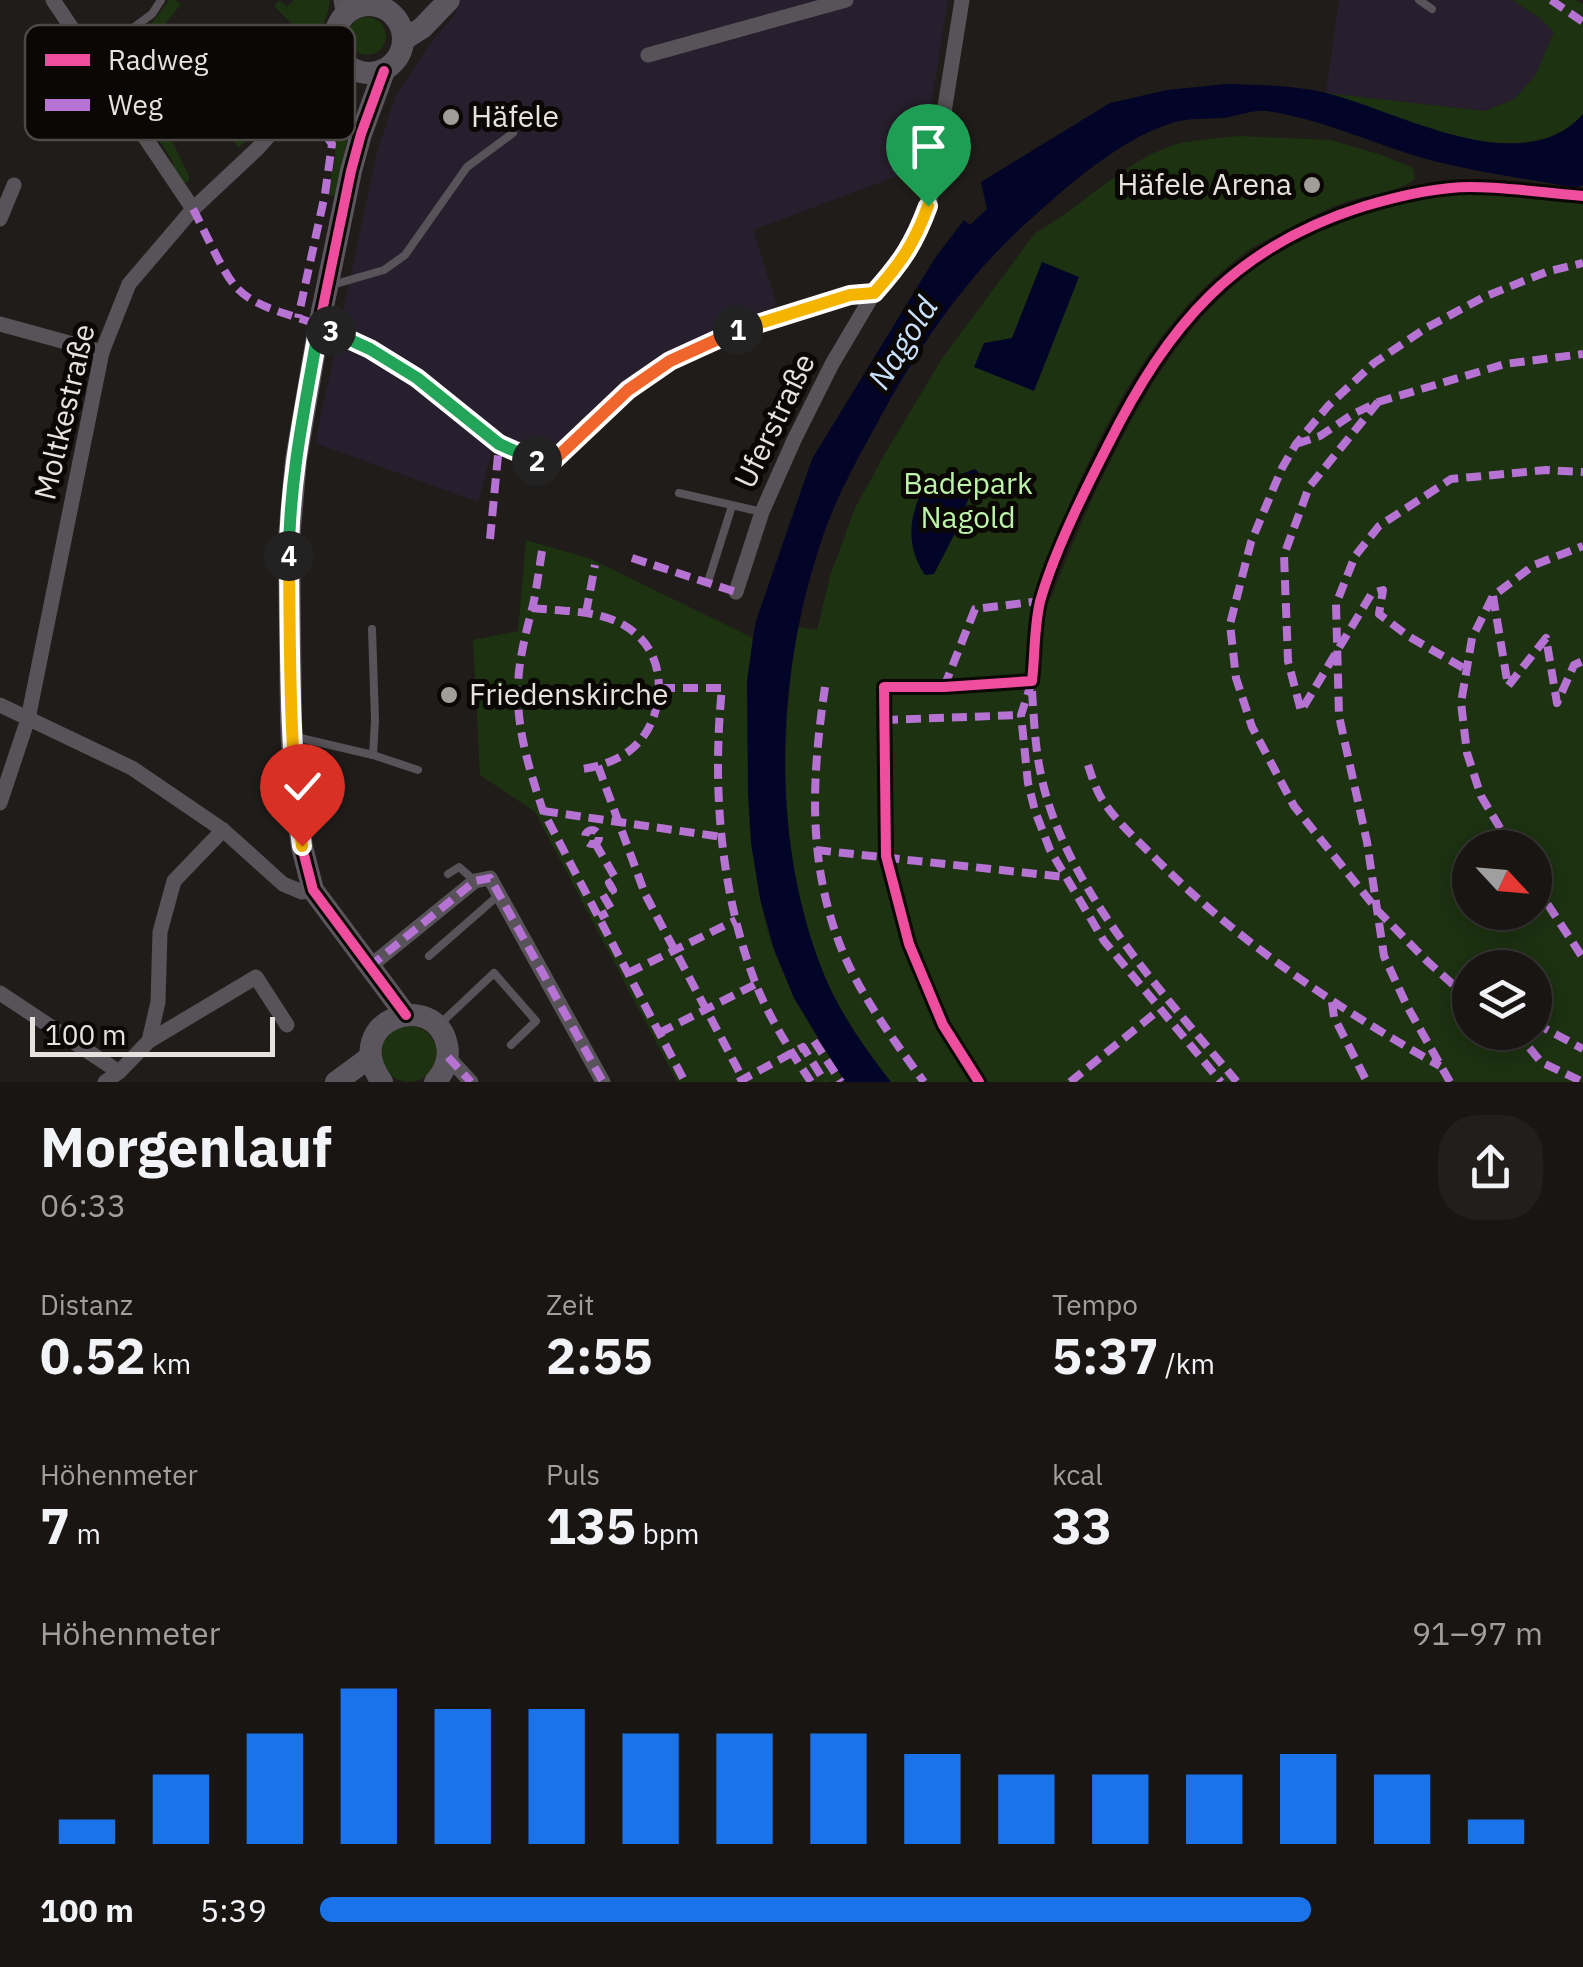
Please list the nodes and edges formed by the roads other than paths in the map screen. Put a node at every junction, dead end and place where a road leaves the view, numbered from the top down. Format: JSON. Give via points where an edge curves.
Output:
{"nodes":[{"id":1,"x":52,"y":0,"type":"edge"},
{"id":2,"x":161,"y":0,"type":"edge"},
{"id":3,"x":846,"y":0,"type":"edge"},
{"id":4,"x":962,"y":0,"type":"edge"},
{"id":5,"x":1419,"y":0,"type":"edge"},
{"id":6,"x":446,"y":3,"type":"edge"},
{"id":7,"x":377,"y":7,"type":"edge"},
{"id":8,"x":342,"y":8,"type":"edge"},
{"id":9,"x":1432,"y":9,"type":"dead end"},
{"id":10,"x":69,"y":25,"type":"edge"},
{"id":11,"x":137,"y":25,"type":"edge"},
{"id":12,"x":403,"y":40,"type":"junction"},
{"id":13,"x":648,"y":54,"type":"dead end"},
{"id":14,"x":355,"y":70,"type":"edge"},
{"id":15,"x":384,"y":71,"type":"junction"},
{"id":16,"x":358,"y":72,"type":"junction"},
{"id":17,"x":514,"y":133,"type":"dead end"},
{"id":18,"x":361,"y":134,"type":"junction"},
{"id":19,"x":146,"y":140,"type":"edge"},
{"id":20,"x":265,"y":140,"type":"edge"},
{"id":21,"x":14,"y":185,"type":"dead end"},
{"id":22,"x":1583,"y":196,"type":"edge"},
{"id":23,"x":193,"y":209,"type":"junction"},
{"id":24,"x":0,"y":219,"type":"edge"},
{"id":25,"x":326,"y":287,"type":"junction"},
{"id":26,"x":874,"y":293,"type":"junction"},
{"id":27,"x":0,"y":324,"type":"edge"},
{"id":28,"x":319,"y":326,"type":"junction"},
{"id":29,"x":102,"y":352,"type":"junction"},
{"id":30,"x":678,"y":493,"type":"dead end"},
{"id":31,"x":732,"y":506,"type":"junction"},
{"id":32,"x":762,"y":512,"type":"junction"},
{"id":33,"x":708,"y":582,"type":"dead end"},
{"id":34,"x":736,"y":592,"type":"dead end"},
{"id":35,"x":372,"y":629,"type":"dead end"},
{"id":36,"x":1032,"y":681,"type":"dead end"},
{"id":37,"x":1,"y":707,"type":"edge"},
{"id":38,"x":28,"y":719,"type":"junction"},
{"id":39,"x":292,"y":736,"type":"junction"},
{"id":40,"x":373,"y":755,"type":"junction"},
{"id":41,"x":418,"y":770,"type":"dead end"},
{"id":42,"x":0,"y":802,"type":"edge"},
{"id":43,"x":223,"y":830,"type":"junction"},
{"id":44,"x":448,"y":874,"type":"dead end"},
{"id":45,"x":475,"y":881,"type":"junction"},
{"id":46,"x":313,"y":890,"type":"junction"},
{"id":47,"x":500,"y":894,"type":"junction"},
{"id":48,"x":429,"y":956,"type":"dead end"},
{"id":49,"x":369,"y":967,"type":"junction"},
{"id":50,"x":0,"y":993,"type":"edge"},
{"id":51,"x":396,"y":1018,"type":"junction"},
{"id":52,"x":287,"y":1024,"type":"dead end"},
{"id":53,"x":436,"y":1027,"type":"junction"},
{"id":54,"x":149,"y":1042,"type":"junction"},
{"id":55,"x":511,"y":1045,"type":"dead end"},
{"id":56,"x":370,"y":1057,"type":"junction"},
{"id":57,"x":441,"y":1072,"type":"edge"},
{"id":58,"x":112,"y":1077,"type":"edge"},
{"id":59,"x":470,"y":1081,"type":"edge"},
{"id":60,"x":336,"y":1082,"type":"edge"},
{"id":61,"x":379,"y":1082,"type":"edge"},
{"id":62,"x":603,"y":1082,"type":"edge"}],
"edges":[{"from":1,"to":10,"type":"street"},
{"from":2,"to":11,"type":"lane"},
{"from":3,"to":13,"type":"street"},
{"from":4,"to":26,"type":"street","name":"Uferstraße","via":[[928,206],[915,241]]},
{"from":5,"to":9,"type":"lane"},
{"from":6,"to":7,"type":"street","via":[[411,14]]},
{"from":6,"to":12,"type":"street"},
{"from":7,"to":8,"type":"street"},
{"from":7,"to":12,"type":"street","via":[[400,28]]},
{"from":12,"to":15,"type":"street"},
{"from":14,"to":16,"type":"street"},
{"from":15,"to":16,"type":"street"},
{"from":15,"to":18,"type":"street"},
{"from":16,"to":18,"type":"street"},
{"from":17,"to":25,"type":"lane","via":[[467,166],[406,254],[384,270]]},
{"from":18,"to":25,"type":"street"},
{"from":19,"to":23,"type":"street"},
{"from":20,"to":23,"type":"street","name":"Moltkestraße"},
{"from":21,"to":24,"type":"street"},
{"from":22,"to":36,"type":"lane","via":[[1468,187],[1384,200],[1300,230],[1221,284],[1167,342],[1088,486],[1040,601]]},
{"from":23,"to":29,"type":"street","name":"Moltkestraße","via":[[129,284]]},
{"from":25,"to":28,"type":"street"},
{"from":26,"to":28,"type":"lane","via":[[761,322],[670,361],[628,390],[552,462],[499,444],[417,378]]},
{"from":26,"to":32,"type":"street","name":"Uferstraße","via":[[832,364]]},
{"from":27,"to":29,"type":"street"},
{"from":28,"to":39,"type":"street","via":[[290,514]]},
{"from":29,"to":38,"type":"street","name":"Moltkestraße"},
{"from":30,"to":31,"type":"lane"},
{"from":31,"to":32,"type":"lane"},
{"from":31,"to":33,"type":"lane"},
{"from":32,"to":34,"type":"street","name":"Uferstraße"},
{"from":35,"to":40,"type":"lane"},
{"from":37,"to":38,"type":"street"},
{"from":38,"to":42,"type":"street","name":"Moltkestraße"},
{"from":38,"to":43,"type":"street","via":[[132,768]]},
{"from":39,"to":40,"type":"lane"},
{"from":39,"to":46,"type":"street","via":[[294,789]]},
{"from":40,"to":41,"type":"lane"},
{"from":43,"to":46,"type":"street","via":[[282,884]]},
{"from":43,"to":54,"type":"street","via":[[174,881],[160,932]]},
{"from":44,"to":45,"type":"lane","via":[[460,867]]},
{"from":45,"to":47,"type":"street","via":[[490,878]]},
{"from":45,"to":49,"type":"street"},
{"from":46,"to":49,"type":"street"},
{"from":47,"to":48,"type":"lane"},
{"from":47,"to":62,"type":"street"},
{"from":49,"to":51,"type":"street"},
{"from":50,"to":58,"type":"street"},
{"from":51,"to":53,"type":"street","via":[[418,1016]]},
{"from":51,"to":56,"type":"street","via":[[376,1032]]},
{"from":52,"to":54,"type":"street","via":[[256,976]]},
{"from":53,"to":55,"type":"lane","via":[[494,973],[536,1021]]},
{"from":53,"to":57,"type":"street","via":[[444,1037]]},
{"from":54,"to":58,"type":"street"},
{"from":56,"to":60,"type":"street"},
{"from":56,"to":61,"type":"street"},
{"from":57,"to":59,"type":"street"}]}
